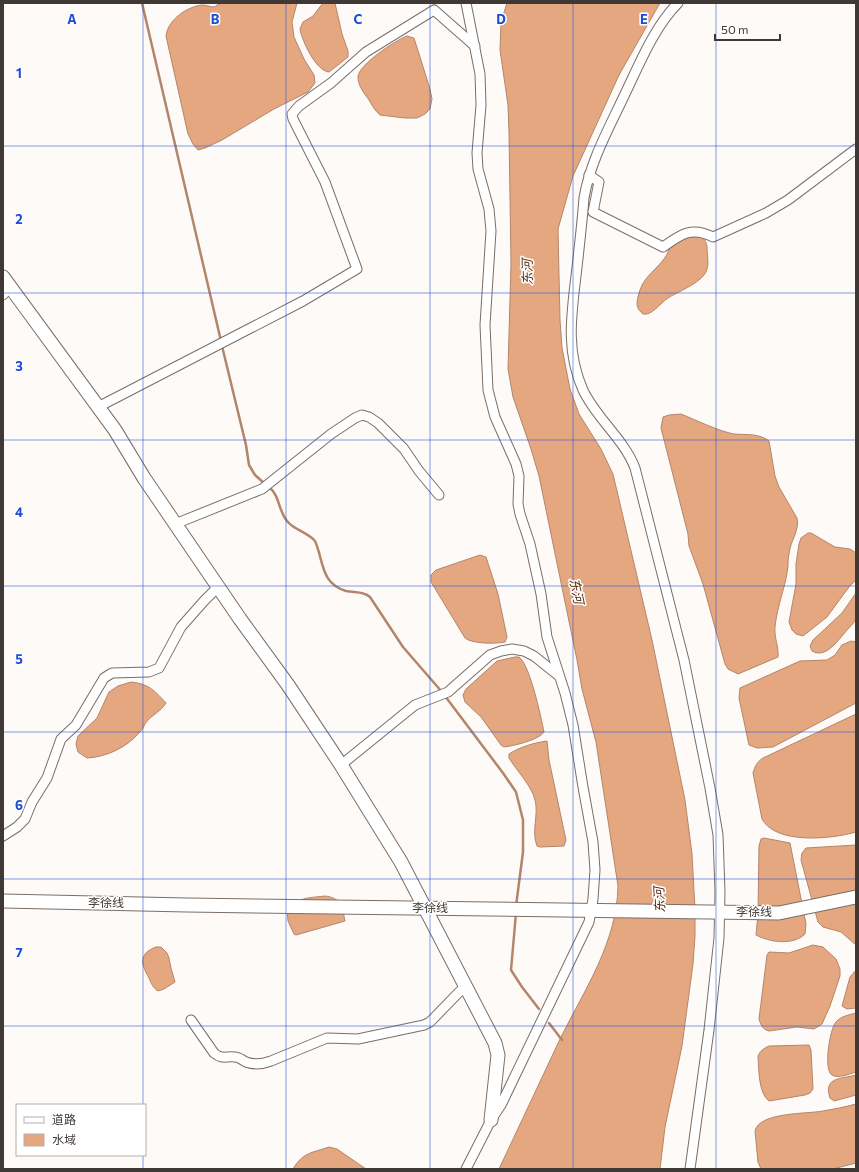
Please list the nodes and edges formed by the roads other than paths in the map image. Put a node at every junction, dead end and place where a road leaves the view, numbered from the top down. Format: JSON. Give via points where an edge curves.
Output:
{"nodes":[{"id":1,"x":466,"y":3,"type":"edge"},
{"id":2,"x":678,"y":3,"type":"edge"},
{"id":3,"x":475,"y":46,"type":"junction"},
{"id":4,"x":856,"y":149,"type":"edge"},
{"id":5,"x":590,"y":175,"type":"junction"},
{"id":6,"x":5,"y":286,"type":"edge"},
{"id":7,"x":98,"y":407,"type":"junction"},
{"id":8,"x":439,"y":495,"type":"dead end"},
{"id":9,"x":175,"y":524,"type":"junction"},
{"id":10,"x":218,"y":587,"type":"junction"},
{"id":11,"x":560,"y":677,"type":"junction"},
{"id":12,"x":341,"y":765,"type":"junction"},
{"id":13,"x":3,"y":836,"type":"edge"},
{"id":14,"x":856,"y":897,"type":"edge"},
{"id":15,"x":3,"y":901,"type":"edge"},
{"id":16,"x":466,"y":985,"type":"junction"},
{"id":17,"x":192,"y":1020,"type":"dead end"},
{"id":18,"x":491,"y":1120,"type":"junction"},
{"id":19,"x":466,"y":1169,"type":"edge"},
{"id":20,"x":690,"y":1169,"type":"edge"}],
"edges":[{"from":1,"to":3,"type":"street"},
{"from":2,"to":5,"type":"street","via":[[655,35],[612,122]]},
{"from":3,"to":7,"type":"street","via":[[434,10],[366,52],[292,114],[325,182],[357,268],[303,301]]},
{"from":3,"to":11,"type":"street","via":[[481,90],[477,161],[489,209],[491,231],[485,325],[488,390],[495,417],[518,470],[520,514],[532,552],[547,637]]},
{"from":4,"to":5,"type":"street","via":[[788,200],[766,213],[713,237],[699,231],[687,232],[664,247],[593,212],[599,182]]},
{"from":5,"to":20,"type":"street","via":[[584,198],[571,320],[573,358],[589,401],[625,449],[635,468],[684,660],[718,835],[719,938]]},
{"from":6,"to":7,"type":"street"},
{"from":7,"to":9,"type":"street"},
{"from":8,"to":9,"type":"street","via":[[404,449],[378,423],[362,415],[332,434],[256,493]]},
{"from":9,"to":10,"type":"street"},
{"from":10,"to":12,"type":"street"},
{"from":10,"to":13,"type":"street","via":[[181,628],[159,668],[149,672],[112,673],[104,678],[76,725],[61,739],[47,778],[25,819]]},
{"from":11,"to":12,"type":"street","via":[[529,653],[506,650],[490,655],[448,692],[415,706]]},
{"from":11,"to":18,"type":"street","via":[[574,725],[593,842],[596,870],[593,898],[589,922],[501,1105]]},
{"from":12,"to":16,"type":"street","via":[[401,862]]},
{"from":14,"to":15,"type":"street","name":"李徐线","via":[[779,913]]},
{"from":16,"to":17,"type":"street","via":[[424,1025],[358,1039],[327,1038],[262,1064],[247,1062],[237,1057],[218,1056]]},
{"from":16,"to":18,"type":"street","via":[[492,1036],[498,1055]]},
{"from":18,"to":19,"type":"street"}]}
